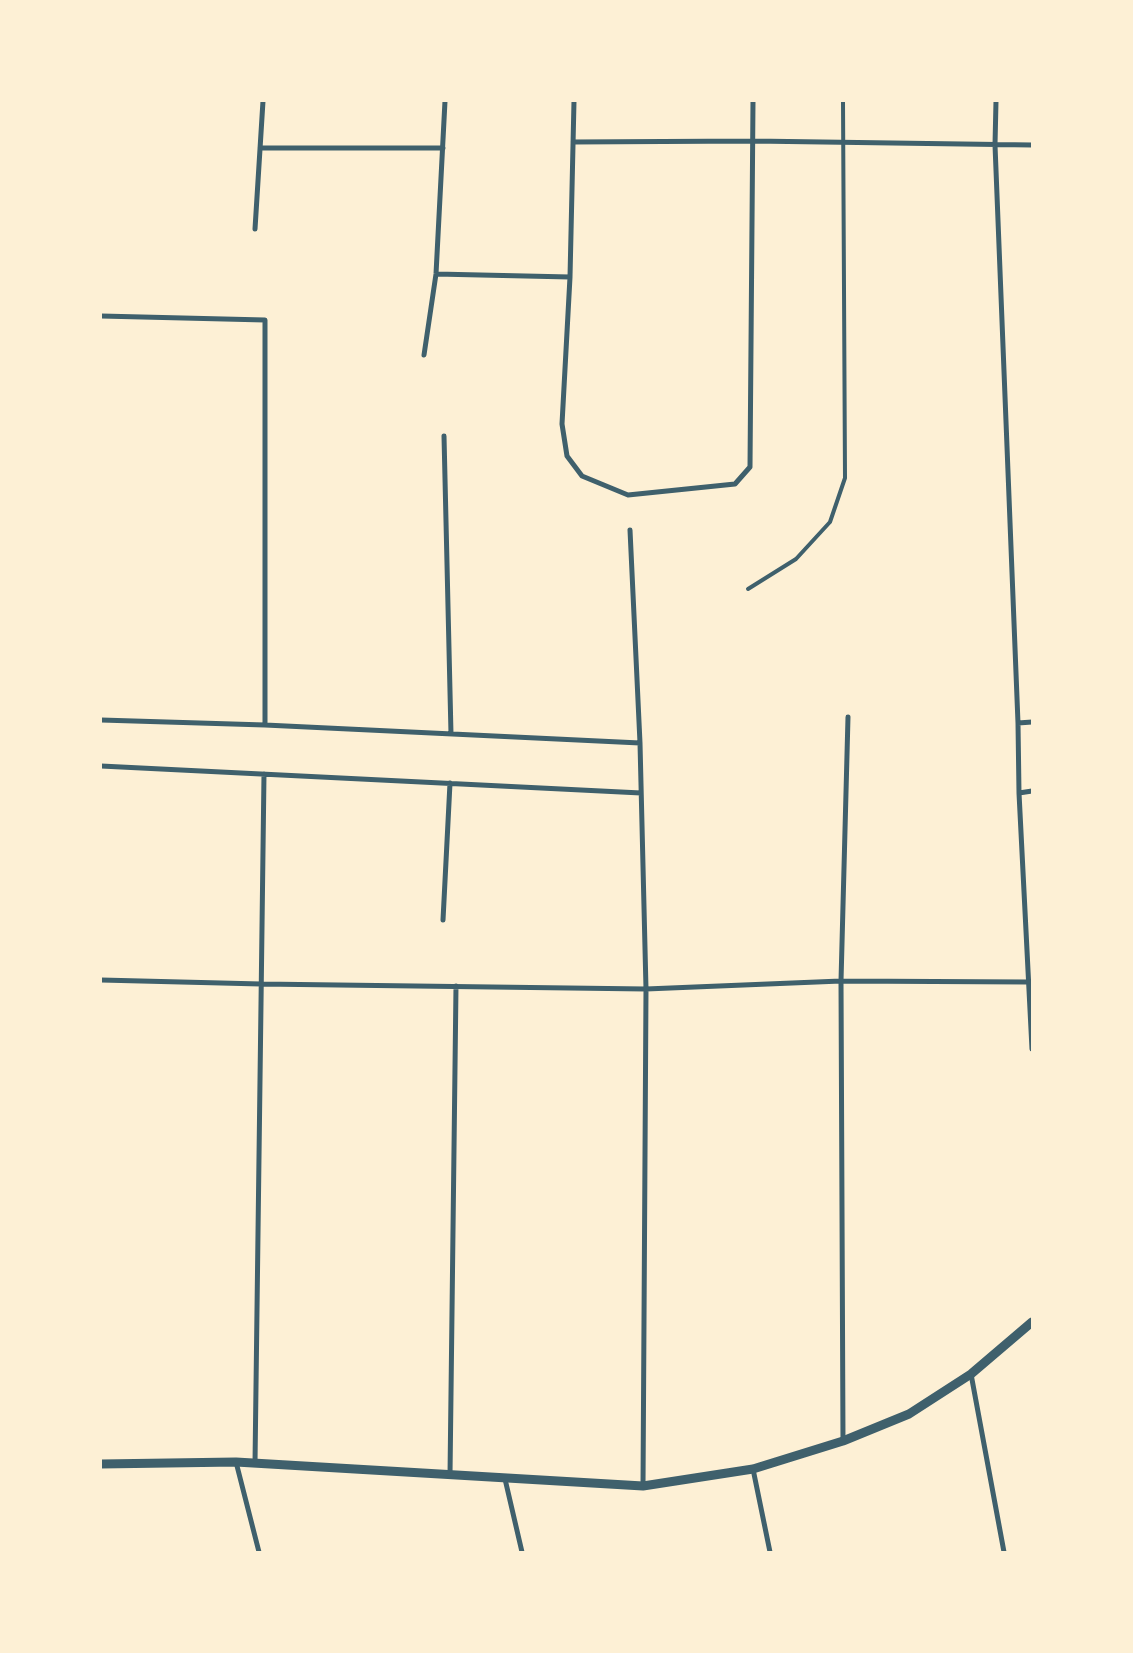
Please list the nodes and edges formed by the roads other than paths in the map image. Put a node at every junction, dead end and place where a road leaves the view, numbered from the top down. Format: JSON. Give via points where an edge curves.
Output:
{"nodes":[{"id":1,"x":263,"y":101,"type":"edge"},
{"id":2,"x":445,"y":101,"type":"edge"},
{"id":3,"x":574,"y":101,"type":"edge"},
{"id":4,"x":753,"y":101,"type":"edge"},
{"id":5,"x":843,"y":101,"type":"edge"},
{"id":6,"x":996,"y":101,"type":"edge"},
{"id":7,"x":753,"y":141,"type":"junction"},
{"id":8,"x":573,"y":142,"type":"junction"},
{"id":9,"x":843,"y":142,"type":"junction"},
{"id":10,"x":995,"y":145,"type":"junction"},
{"id":11,"x":1032,"y":145,"type":"edge"},
{"id":12,"x":260,"y":148,"type":"junction"},
{"id":13,"x":443,"y":148,"type":"junction"},
{"id":14,"x":255,"y":229,"type":"dead end"},
{"id":15,"x":436,"y":274,"type":"junction"},
{"id":16,"x":570,"y":277,"type":"junction"},
{"id":17,"x":101,"y":316,"type":"edge"},
{"id":18,"x":424,"y":356,"type":"dead end"},
{"id":19,"x":444,"y":436,"type":"dead end"},
{"id":20,"x":630,"y":530,"type":"dead end"},
{"id":21,"x":748,"y":589,"type":"dead end"},
{"id":22,"x":848,"y":717,"type":"dead end"},
{"id":23,"x":101,"y":720,"type":"edge"},
{"id":24,"x":1032,"y":722,"type":"edge"},
{"id":25,"x":1018,"y":723,"type":"junction"},
{"id":26,"x":265,"y":725,"type":"junction"},
{"id":27,"x":451,"y":734,"type":"junction"},
{"id":28,"x":640,"y":743,"type":"junction"},
{"id":29,"x":101,"y":766,"type":"edge"},
{"id":30,"x":264,"y":774,"type":"junction"},
{"id":31,"x":450,"y":783,"type":"junction"},
{"id":32,"x":1032,"y":791,"type":"edge"},
{"id":33,"x":641,"y":793,"type":"junction"},
{"id":34,"x":1019,"y":793,"type":"junction"},
{"id":35,"x":443,"y":920,"type":"dead end"},
{"id":36,"x":101,"y":980,"type":"edge"},
{"id":37,"x":841,"y":981,"type":"junction"},
{"id":38,"x":1027,"y":982,"type":"junction"},
{"id":39,"x":261,"y":984,"type":"junction"},
{"id":40,"x":456,"y":986,"type":"junction"},
{"id":41,"x":646,"y":988,"type":"junction"},
{"id":42,"x":1032,"y":1041,"type":"edge"},
{"id":43,"x":1032,"y":1050,"type":"edge"},
{"id":44,"x":1032,"y":1322,"type":"edge"},
{"id":45,"x":971,"y":1374,"type":"junction"},
{"id":46,"x":843,"y":1441,"type":"junction"},
{"id":47,"x":236,"y":1462,"type":"junction"},
{"id":48,"x":255,"y":1463,"type":"junction"},
{"id":49,"x":101,"y":1464,"type":"edge"},
{"id":50,"x":752,"y":1469,"type":"junction"},
{"id":51,"x":450,"y":1475,"type":"junction"},
{"id":52,"x":505,"y":1479,"type":"junction"},
{"id":53,"x":643,"y":1486,"type":"junction"},
{"id":54,"x":259,"y":1552,"type":"edge"},
{"id":55,"x":522,"y":1552,"type":"edge"},
{"id":56,"x":770,"y":1552,"type":"edge"},
{"id":57,"x":1004,"y":1552,"type":"edge"}],
"edges":[{"from":1,"to":12,"type":"street"},
{"from":2,"to":13,"type":"street"},
{"from":3,"to":8,"type":"street"},
{"from":4,"to":7,"type":"street"},
{"from":5,"to":9,"type":"lane"},
{"from":6,"to":10,"type":"street"},
{"from":7,"to":8,"type":"street"},
{"from":7,"to":9,"type":"street"},
{"from":7,"to":16,"type":"street","via":[[750,467],[735,484],[628,495],[582,476],[567,456],[562,424]]},
{"from":8,"to":16,"type":"street"},
{"from":9,"to":10,"type":"street"},
{"from":9,"to":21,"type":"lane","via":[[846,478],[830,522],[796,559]]},
{"from":10,"to":11,"type":"street"},
{"from":10,"to":25,"type":"street"},
{"from":12,"to":13,"type":"street"},
{"from":12,"to":14,"type":"street"},
{"from":13,"to":15,"type":"street"},
{"from":15,"to":16,"type":"street"},
{"from":15,"to":18,"type":"street"},
{"from":17,"to":26,"type":"street","via":[[265,320]]},
{"from":19,"to":27,"type":"street"},
{"from":20,"to":28,"type":"street"},
{"from":22,"to":37,"type":"street"},
{"from":23,"to":26,"type":"street"},
{"from":24,"to":25,"type":"street"},
{"from":25,"to":34,"type":"street"},
{"from":26,"to":27,"type":"street"},
{"from":27,"to":28,"type":"street"},
{"from":28,"to":33,"type":"street"},
{"from":29,"to":30,"type":"street"},
{"from":30,"to":31,"type":"street"},
{"from":30,"to":39,"type":"street"},
{"from":31,"to":33,"type":"street"},
{"from":31,"to":35,"type":"street"},
{"from":32,"to":34,"type":"street"},
{"from":33,"to":41,"type":"street"},
{"from":34,"to":38,"type":"street"},
{"from":36,"to":39,"type":"street"},
{"from":37,"to":38,"type":"street"},
{"from":37,"to":41,"type":"street"},
{"from":37,"to":46,"type":"street"},
{"from":38,"to":42,"type":"street"},
{"from":39,"to":40,"type":"street"},
{"from":39,"to":48,"type":"street"},
{"from":40,"to":41,"type":"street"},
{"from":40,"to":51,"type":"street"},
{"from":41,"to":53,"type":"street"},
{"from":42,"to":43,"type":"street"},
{"from":44,"to":45,"type":"street"},
{"from":45,"to":46,"type":"street","via":[[908,1414]]},
{"from":45,"to":57,"type":"street"},
{"from":46,"to":50,"type":"street"},
{"from":47,"to":48,"type":"street"},
{"from":47,"to":49,"type":"street"},
{"from":47,"to":54,"type":"street"},
{"from":48,"to":51,"type":"street"},
{"from":50,"to":53,"type":"street"},
{"from":50,"to":56,"type":"street"},
{"from":51,"to":52,"type":"street"},
{"from":52,"to":53,"type":"street"},
{"from":52,"to":55,"type":"street"}]}
